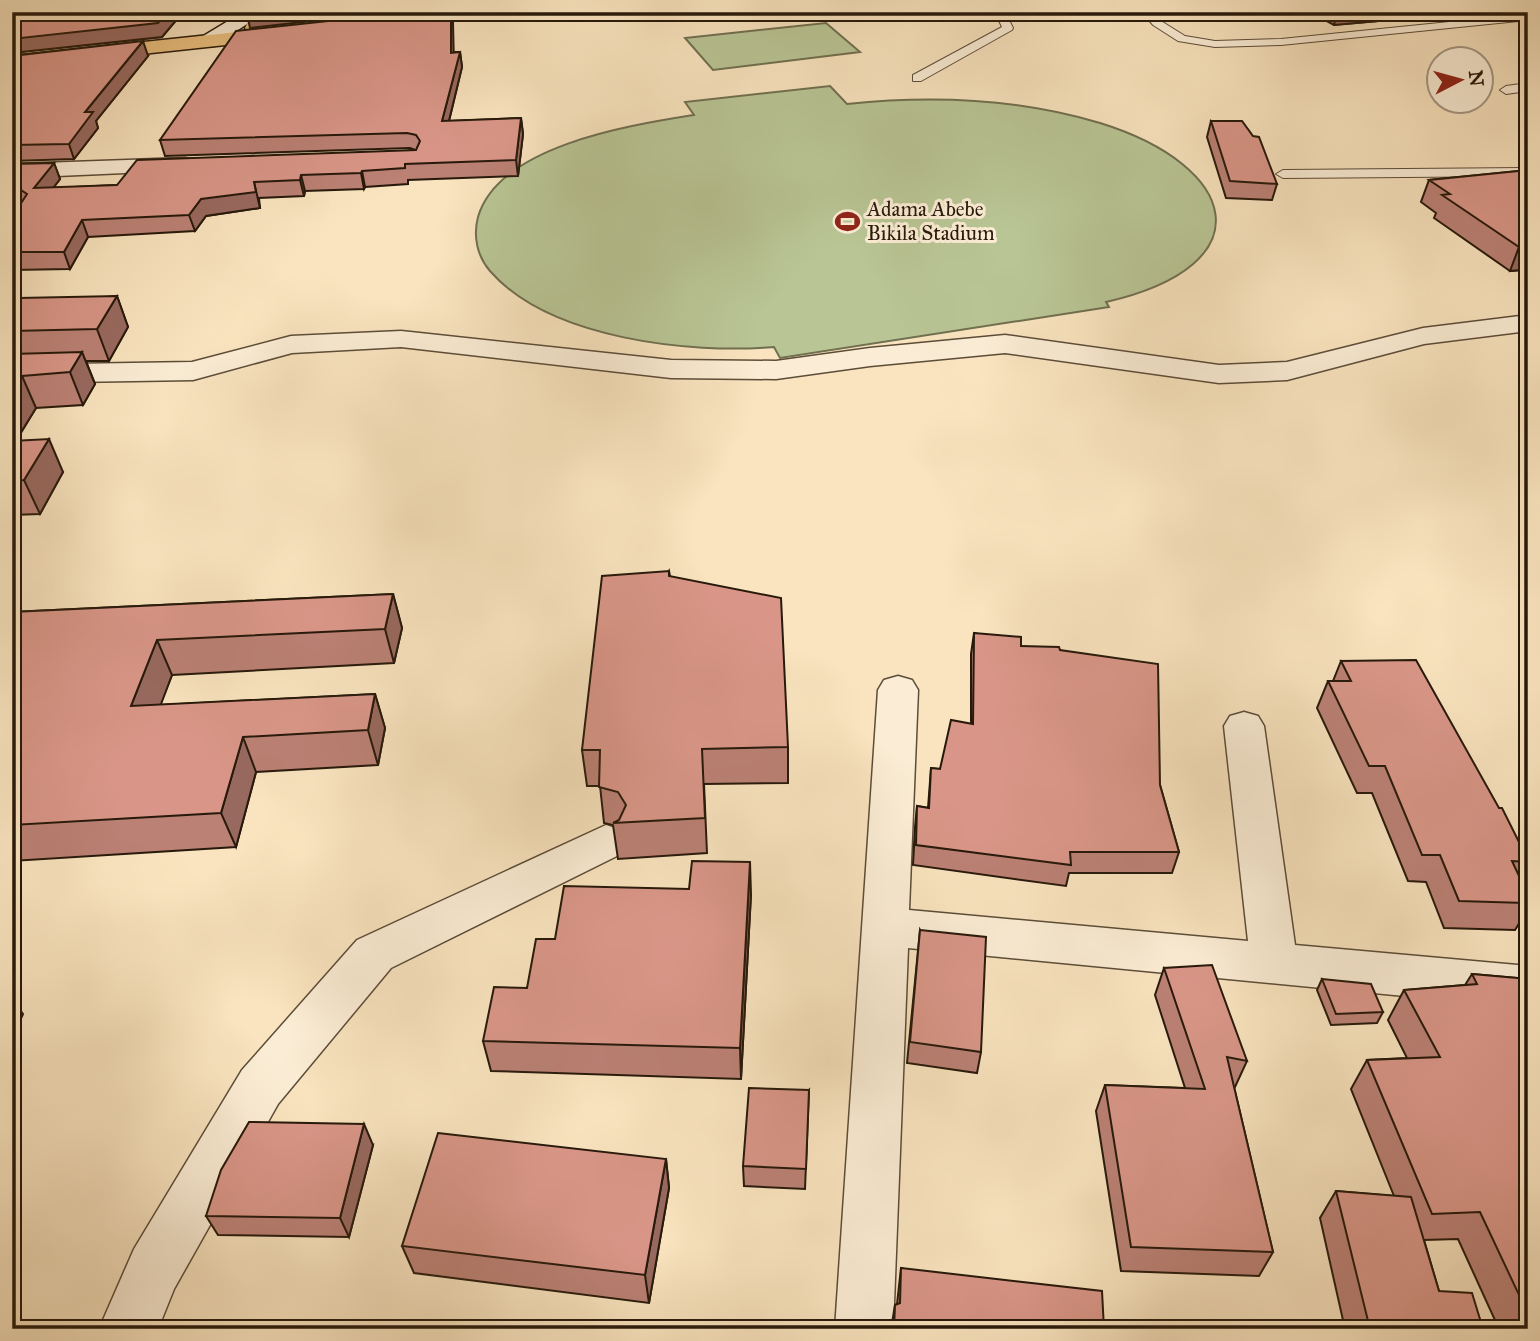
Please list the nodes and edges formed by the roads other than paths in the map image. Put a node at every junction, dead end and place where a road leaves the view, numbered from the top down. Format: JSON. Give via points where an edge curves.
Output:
{"nodes":[{"id":1,"x":256,"y":12,"type":"edge"},
{"id":2,"x":398,"y":12,"type":"edge"},
{"id":3,"x":472,"y":12,"type":"edge"},
{"id":4,"x":1000,"y":12,"type":"edge"},
{"id":5,"x":1147,"y":12,"type":"edge"},
{"id":6,"x":1500,"y":15,"type":"edge"},
{"id":7,"x":1528,"y":17,"type":"edge"},
{"id":8,"x":220,"y":37,"type":"junction"},
{"id":9,"x":12,"y":53,"type":"edge"},
{"id":10,"x":12,"y":62,"type":"edge"},
{"id":11,"x":215,"y":62,"type":"edge"},
{"id":12,"x":917,"y":78,"type":"dead end"},
{"id":13,"x":1528,"y":87,"type":"edge"},
{"id":14,"x":1506,"y":90,"type":"dead end"},
{"id":15,"x":160,"y":143,"type":"edge"},
{"id":16,"x":211,"y":164,"type":"edge"},
{"id":17,"x":144,"y":166,"type":"junction"},
{"id":18,"x":12,"y":171,"type":"edge"},
{"id":19,"x":1528,"y":172,"type":"edge"},
{"id":20,"x":1283,"y":174,"type":"dead end"},
{"id":21,"x":1528,"y":323,"type":"edge"},
{"id":22,"x":12,"y":374,"type":"edge"},
{"id":23,"x":898,"y":690,"type":"dead end"},
{"id":24,"x":1244,"y":726,"type":"dead end"},
{"id":25,"x":606,"y":842,"type":"dead end"},
{"id":26,"x":886,"y":928,"type":"junction"},
{"id":27,"x":1274,"y":963,"type":"junction"},
{"id":28,"x":1528,"y":987,"type":"edge"},
{"id":29,"x":128,"y":1329,"type":"edge"},
{"id":30,"x":864,"y":1329,"type":"edge"}],
"edges":[{"from":1,"to":8,"type":"street"},
{"from":2,"to":8,"type":"main road"},
{"from":3,"to":8,"type":"main road"},
{"from":4,"to":12,"type":"lane","via":[[1008,28]]},
{"from":5,"to":6,"type":"lane","via":[[1182,39],[1215,44],[1281,42]]},
{"from":6,"to":7,"type":"lane"},
{"from":8,"to":9,"type":"main road"},
{"from":8,"to":10,"type":"main road"},
{"from":8,"to":11,"type":"street"},
{"from":13,"to":14,"type":"lane"},
{"from":15,"to":17,"type":"street"},
{"from":16,"to":17,"type":"street"},
{"from":17,"to":18,"type":"street"},
{"from":19,"to":20,"type":"lane"},
{"from":21,"to":22,"type":"street","via":[[1423,336],[1287,371],[1219,374],[1005,345],[776,370],[698,370],[401,339],[291,345],[193,371]]},
{"from":23,"to":26,"type":"street"},
{"from":24,"to":27,"type":"street"},
{"from":25,"to":29,"type":"street","via":[[374,954],[260,1087],[154,1269]]},
{"from":26,"to":27,"type":"street"},
{"from":26,"to":30,"type":"street"},
{"from":27,"to":28,"type":"street"}]}
